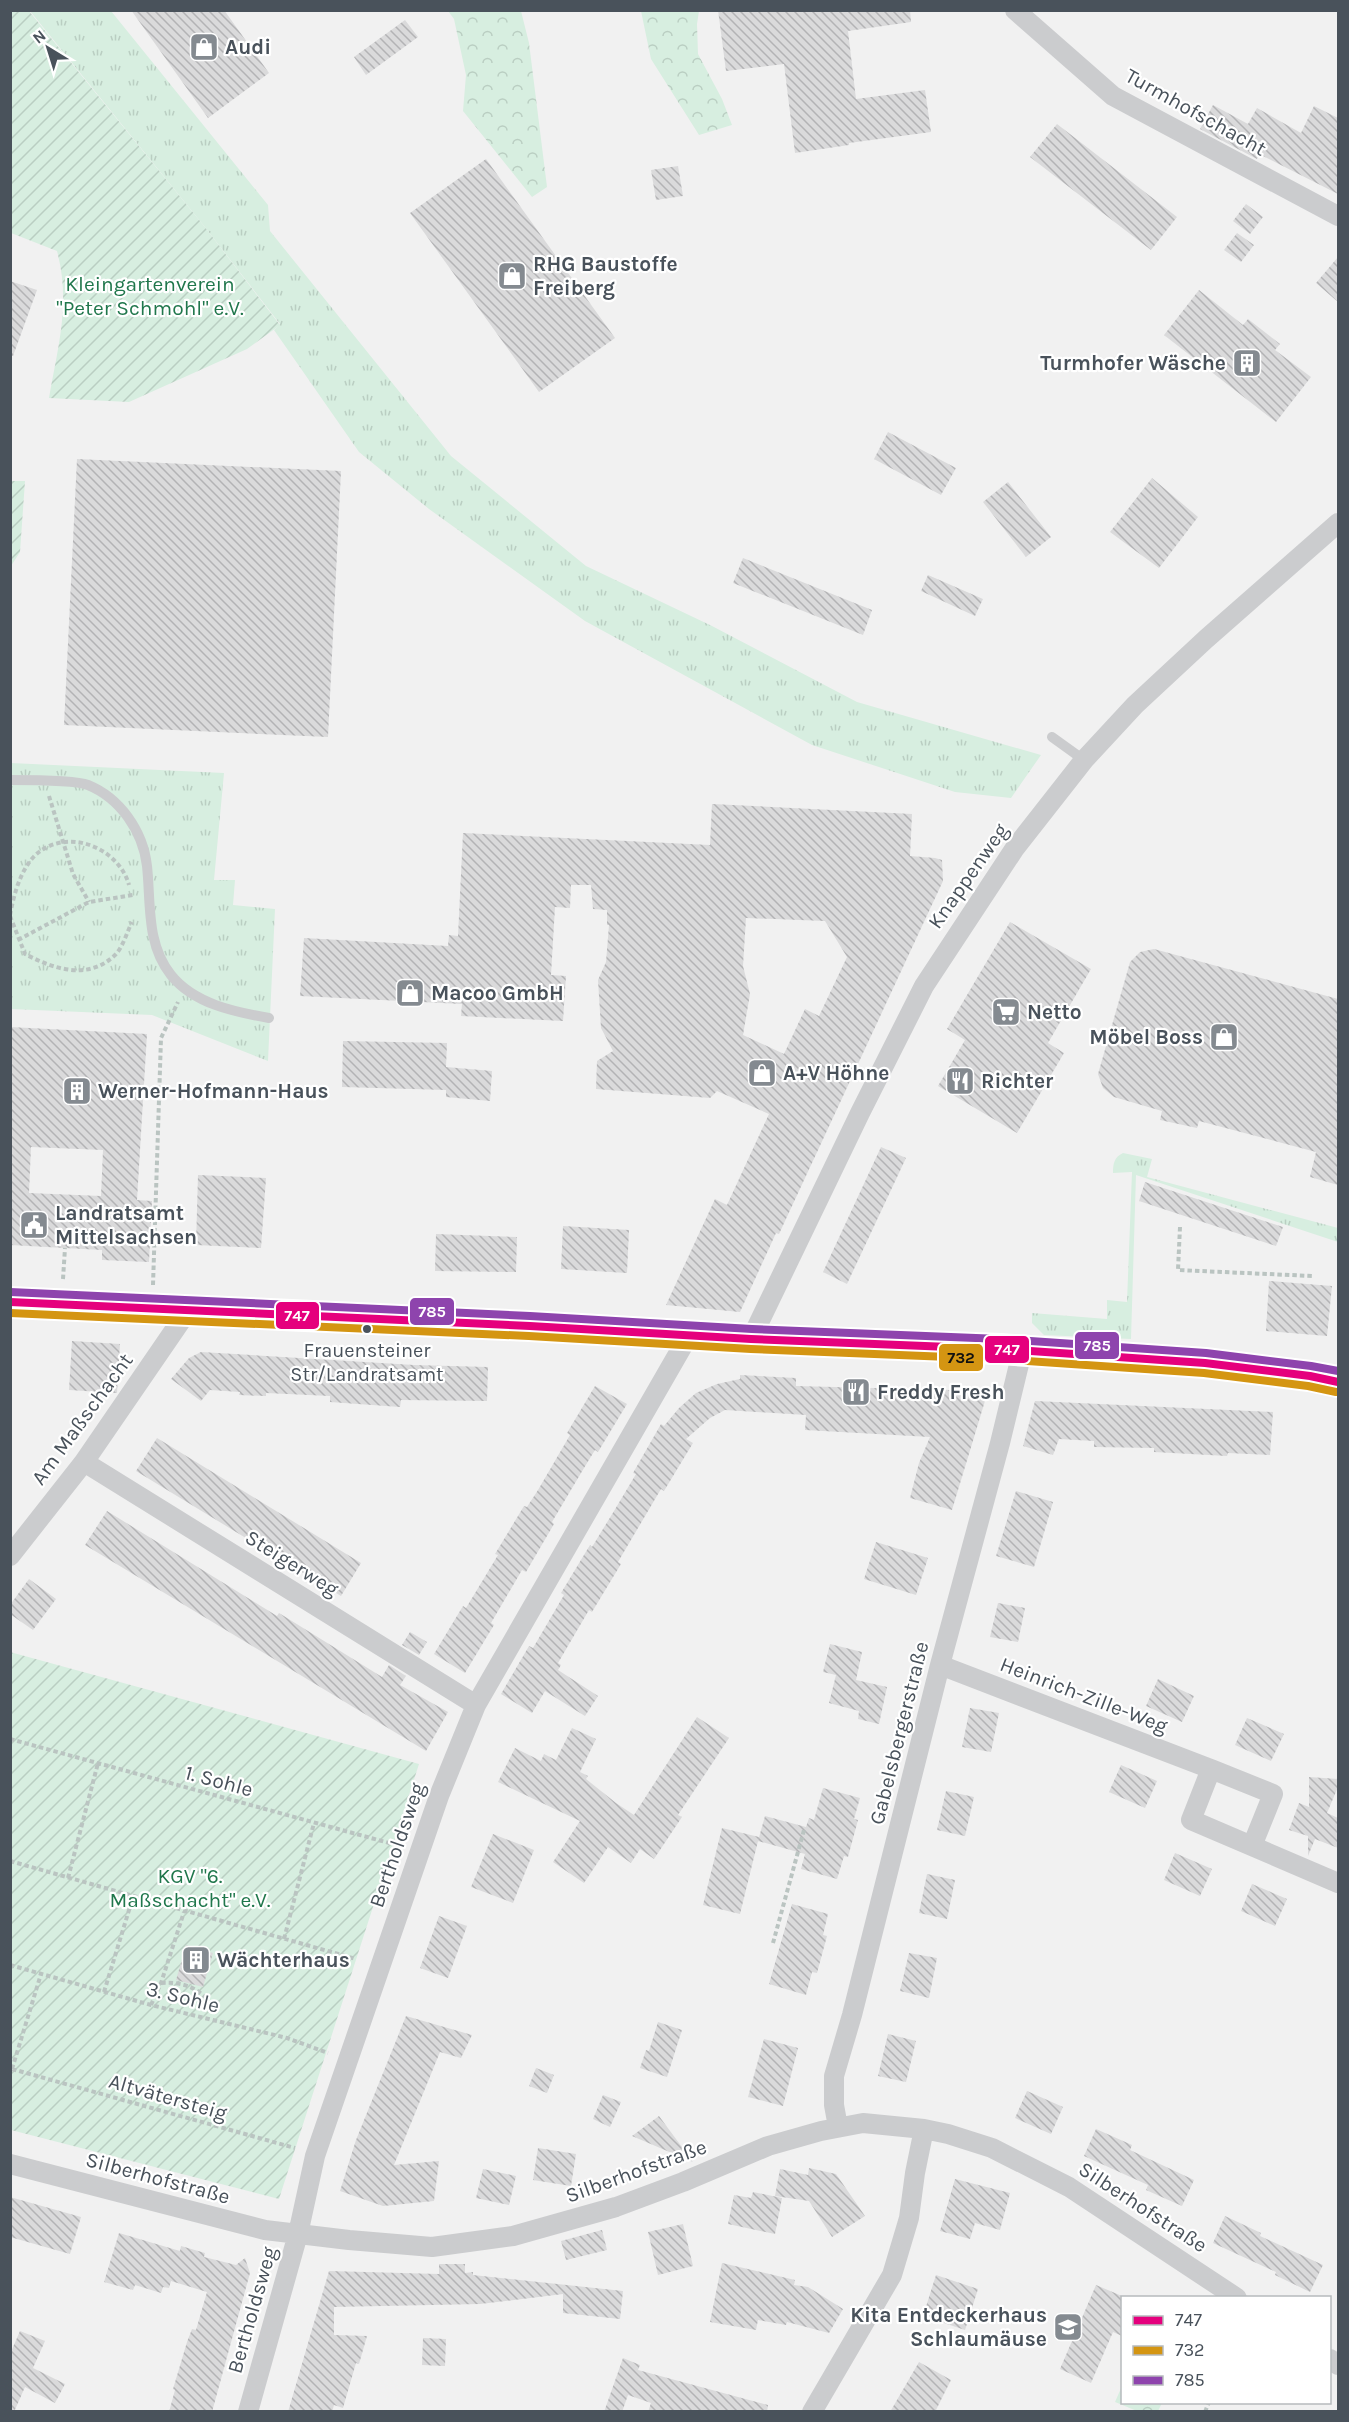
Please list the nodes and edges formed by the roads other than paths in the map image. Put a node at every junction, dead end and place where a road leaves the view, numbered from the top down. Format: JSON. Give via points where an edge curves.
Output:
{"nodes":[{"id":1,"x":1019,"y":15,"type":"edge"},
{"id":2,"x":1338,"y":216,"type":"edge"},
{"id":3,"x":1338,"y":523,"type":"edge"},
{"id":4,"x":1052,"y":737,"type":"dead end"},
{"id":5,"x":1084,"y":760,"type":"junction"},
{"id":6,"x":10,"y":780,"type":"edge"},
{"id":7,"x":269,"y":1018,"type":"dead end"},
{"id":8,"x":10,"y":1302,"type":"edge"},
{"id":9,"x":189,"y":1309,"type":"junction"},
{"id":10,"x":689,"y":1335,"type":"junction"},
{"id":11,"x":751,"y":1340,"type":"junction"},
{"id":12,"x":1022,"y":1352,"type":"junction"},
{"id":13,"x":1338,"y":1382,"type":"edge"},
{"id":14,"x":84,"y":1462,"type":"junction"},
{"id":15,"x":10,"y":1556,"type":"edge"},
{"id":16,"x":940,"y":1665,"type":"junction"},
{"id":17,"x":476,"y":1705,"type":"junction"},
{"id":18,"x":1211,"y":1769,"type":"junction"},
{"id":19,"x":1252,"y":1846,"type":"junction"},
{"id":20,"x":1338,"y":1883,"type":"edge"},
{"id":21,"x":838,"y":2127,"type":"junction"},
{"id":22,"x":924,"y":2129,"type":"junction"},
{"id":23,"x":10,"y":2164,"type":"edge"},
{"id":24,"x":298,"y":2234,"type":"junction"},
{"id":25,"x":1234,"y":2296,"type":"edge"},
{"id":26,"x":248,"y":2412,"type":"edge"},
{"id":27,"x":812,"y":2412,"type":"edge"}],
"edges":[{"from":1,"to":2,"type":"street","name":"Turmhofschacht","via":[[1113,96]]},
{"from":3,"to":5,"type":"street","name":"Knappenweg","via":[[1143,697]]},
{"from":4,"to":5,"type":"lane"},
{"from":5,"to":11,"type":"street","name":"Knappenweg","via":[[1015,848],[924,986]]},
{"from":6,"to":7,"type":"lane","via":[[87,784],[120,805],[136,830],[147,863],[149,914],[157,952],[171,975],[207,1002]]},
{"from":8,"to":9,"type":"main road"},
{"from":9,"to":10,"type":"main road"},
{"from":9,"to":14,"type":"street","name":"Am Maßschacht"},
{"from":10,"to":11,"type":"main road"},
{"from":10,"to":17,"type":"street","name":"Bertholdsweg"},
{"from":11,"to":12,"type":"main road"},
{"from":12,"to":13,"type":"main road","via":[[1205,1363]]},
{"from":12,"to":16,"type":"street","name":"Gabelsbergerstraße"},
{"from":14,"to":15,"type":"street","name":"Am Maßschacht"},
{"from":14,"to":17,"type":"street","name":"Steigerweg"},
{"from":16,"to":18,"type":"street","name":"Heinrich-Zille-Weg"},
{"from":16,"to":21,"type":"street","name":"Gabelsbergerstraße","via":[[834,2076]]},
{"from":17,"to":24,"type":"street","name":"Bertholdsweg","via":[[439,1796],[315,2156]]},
{"from":18,"to":19,"type":"street","via":[[1191,1820]]},
{"from":18,"to":19,"type":"street","name":"Heinrich-Zille-Weg","via":[[1274,1794]]},
{"from":19,"to":20,"type":"street"},
{"from":21,"to":22,"type":"street","name":"Silberhofstraße","via":[[863,2123]]},
{"from":21,"to":24,"type":"street","name":"Silberhofstraße","via":[[768,2146],[644,2198],[513,2235],[432,2247]]},
{"from":22,"to":25,"type":"street","name":"Silberhofstraße","via":[[992,2148],[1069,2187]]},
{"from":22,"to":27,"type":"street","via":[[909,2218],[892,2275]]},
{"from":23,"to":24,"type":"street","name":"Silberhofstraße","via":[[265,2230]]},
{"from":24,"to":26,"type":"street","name":"Bertholdsweg"}]}
